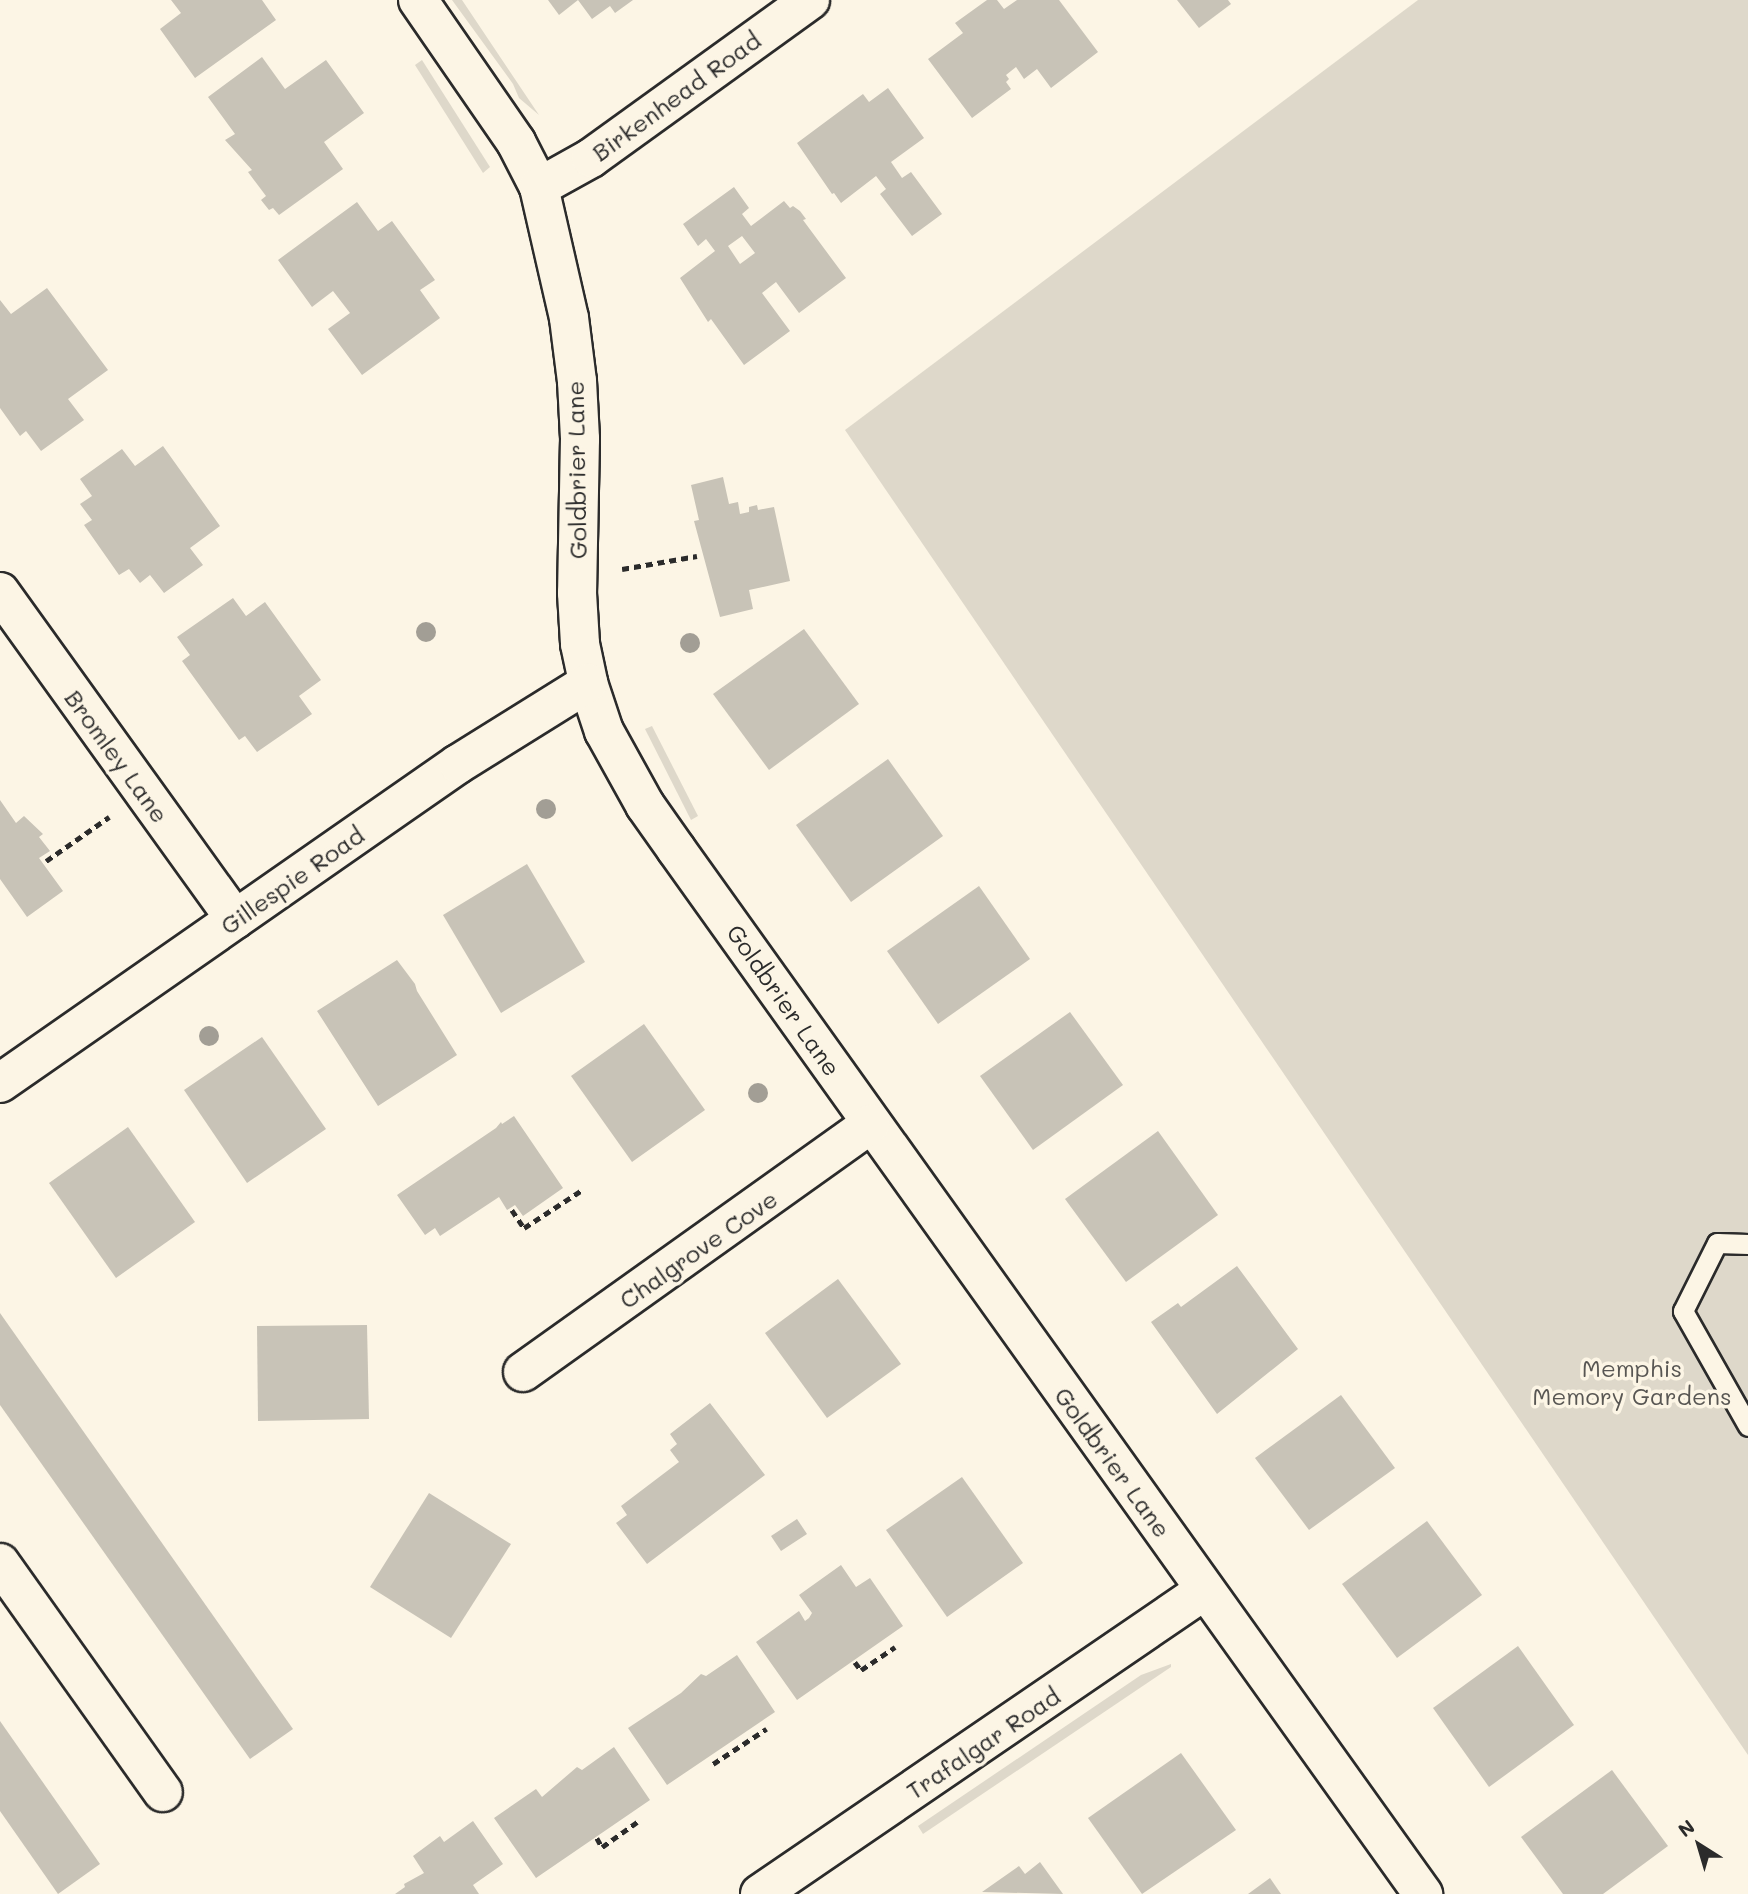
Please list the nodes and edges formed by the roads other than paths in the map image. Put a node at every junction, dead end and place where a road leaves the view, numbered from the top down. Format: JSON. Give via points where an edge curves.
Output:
{"nodes":[{"id":1,"x":418,"y":0,"type":"edge"},
{"id":2,"x":810,"y":0,"type":"edge"},
{"id":3,"x":538,"y":187,"type":"junction"},
{"id":4,"x":0,"y":592,"type":"edge"},
{"id":5,"x":588,"y":683,"type":"junction"},
{"id":6,"x":235,"y":919,"type":"junction"},
{"id":7,"x":0,"y":1083,"type":"edge"},
{"id":8,"x":872,"y":1124,"type":"junction"},
{"id":9,"x":1748,"y":1244,"type":"edge"},
{"id":10,"x":523,"y":1372,"type":"dead end"},
{"id":11,"x":1748,"y":1426,"type":"edge"},
{"id":12,"x":0,"y":1563,"type":"edge"},
{"id":13,"x":1205,"y":1590,"type":"junction"},
{"id":14,"x":163,"y":1792,"type":"dead end"},
{"id":15,"x":760,"y":1894,"type":"edge"},
{"id":16,"x":1423,"y":1894,"type":"edge"}],
"edges":[{"from":1,"to":3,"type":"street","name":"Goldbrier Lane","via":[[516,142]]},
{"from":2,"to":3,"type":"street","name":"Birkenhead Road","via":[[591,158]]},
{"from":3,"to":5,"type":"street","name":"Goldbrier Lane","via":[[569,318],[577,381],[577,593]]},
{"from":4,"to":6,"type":"street","name":"Bromley Lane"},
{"from":5,"to":6,"type":"street","name":"Gillespie Road","via":[[458,764]]},
{"from":5,"to":8,"type":"street","name":"Goldbrier Lane","via":[[604,731],[645,805]]},
{"from":6,"to":7,"type":"street","name":"Gillespie Road"},
{"from":8,"to":10,"type":"street","name":"Chalgrove Cove"},
{"from":8,"to":13,"type":"street","name":"Goldbrier Lane"},
{"from":9,"to":11,"type":"lane","via":[[1717,1243],[1683,1311]]},
{"from":12,"to":14,"type":"street"},
{"from":13,"to":15,"type":"street","name":"Trafalgar Road"},
{"from":13,"to":16,"type":"street","name":"Goldbrier Lane"}]}
